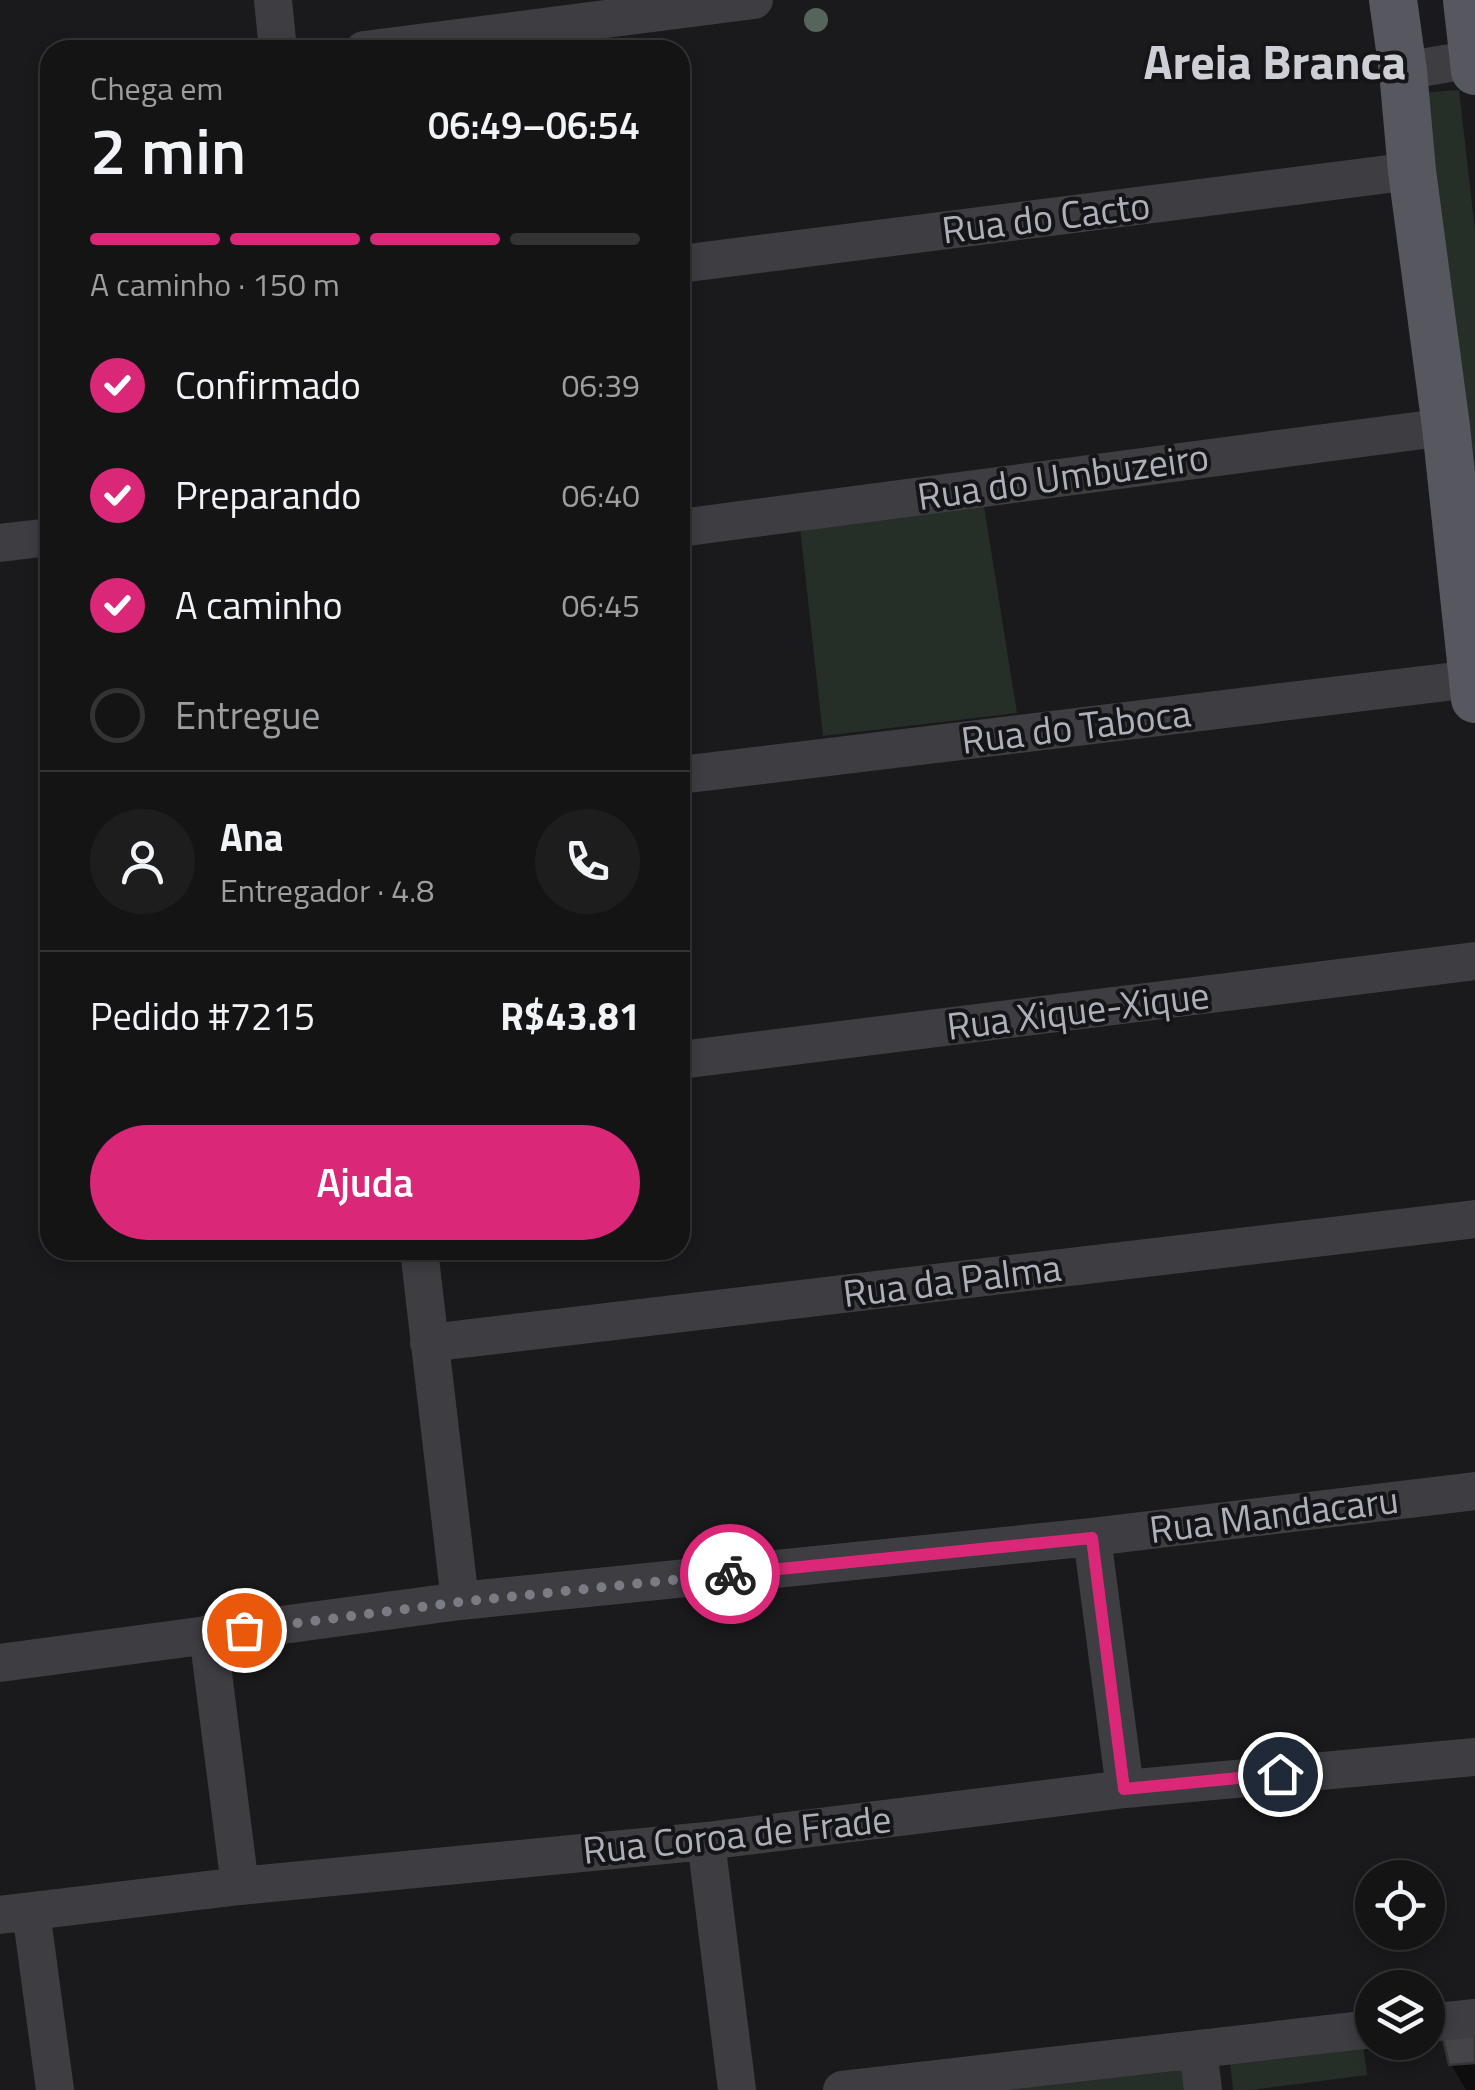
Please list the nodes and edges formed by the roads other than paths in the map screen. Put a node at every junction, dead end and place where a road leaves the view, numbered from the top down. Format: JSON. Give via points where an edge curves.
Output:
{"nodes":[{"id":1,"x":272,"y":0,"type":"edge"},
{"id":2,"x":754,"y":0,"type":"edge"},
{"id":3,"x":1393,"y":0,"type":"edge"},
{"id":4,"x":1467,"y":0,"type":"edge"},
{"id":5,"x":277,"y":40,"type":"edge"},
{"id":6,"x":442,"y":40,"type":"edge"},
{"id":7,"x":1474,"y":65,"type":"edge"},
{"id":8,"x":1403,"y":71,"type":"junction"},
{"id":9,"x":1412,"y":172,"type":"junction"},
{"id":10,"x":690,"y":263,"type":"edge"},
{"id":11,"x":1446,"y":427,"type":"junction"},
{"id":12,"x":690,"y":527,"type":"edge"},
{"id":13,"x":40,"y":538,"type":"edge"},
{"id":14,"x":0,"y":543,"type":"edge"},
{"id":15,"x":1474,"y":689,"type":"edge"},
{"id":16,"x":690,"y":774,"type":"edge"},
{"id":17,"x":1475,"y":961,"type":"edge"},
{"id":18,"x":690,"y":1059,"type":"edge"},
{"id":19,"x":1475,"y":1220,"type":"edge"},
{"id":20,"x":420,"y":1260,"type":"edge"},
{"id":21,"x":429,"y":1343,"type":"junction"},
{"id":22,"x":1475,"y":1491,"type":"edge"},
{"id":23,"x":1092,"y":1538,"type":"junction"},
{"id":24,"x":460,"y":1602,"type":"junction"},
{"id":25,"x":208,"y":1634,"type":"junction"},
{"id":26,"x":0,"y":1663,"type":"edge"},
{"id":27,"x":1475,"y":1757,"type":"edge"},
{"id":28,"x":1124,"y":1789,"type":"junction"},
{"id":29,"x":706,"y":1841,"type":"junction"},
{"id":30,"x":240,"y":1886,"type":"junction"},
{"id":31,"x":16,"y":1913,"type":"edge"},
{"id":32,"x":1475,"y":2018,"type":"edge"},
{"id":33,"x":1445,"y":2022,"type":"edge"},
{"id":34,"x":1355,"y":2032,"type":"edge"},
{"id":35,"x":1198,"y":2049,"type":"junction"},
{"id":36,"x":55,"y":2090,"type":"edge"},
{"id":37,"x":737,"y":2090,"type":"edge"},
{"id":38,"x":842,"y":2090,"type":"edge"},
{"id":39,"x":1203,"y":2090,"type":"edge"}],
"edges":[{"from":1,"to":5,"type":"street"},
{"from":2,"to":6,"type":"street"},
{"from":3,"to":8,"type":"main road"},
{"from":4,"to":7,"type":"main road"},
{"from":7,"to":8,"type":"street"},
{"from":8,"to":9,"type":"main road"},
{"from":9,"to":10,"type":"street","name":"Rua do Cacto"},
{"from":9,"to":11,"type":"main road"},
{"from":11,"to":12,"type":"street","name":"Rua do Umbuzeiro"},
{"from":11,"to":15,"type":"main road"},
{"from":13,"to":14,"type":"street"},
{"from":15,"to":16,"type":"street","name":"Rua do Taboca"},
{"from":17,"to":18,"type":"street","name":"Rua Xique-Xique"},
{"from":19,"to":21,"type":"street","name":"Rua da Palma"},
{"from":20,"to":21,"type":"street"},
{"from":21,"to":24,"type":"street"},
{"from":22,"to":23,"type":"street","name":"Rua Mandacaru"},
{"from":23,"to":24,"type":"street","name":"Rua Mandacaru"},
{"from":23,"to":28,"type":"street"},
{"from":24,"to":25,"type":"street","name":"Rua Mandacaru"},
{"from":25,"to":26,"type":"street","name":"Rua Mandacaru"},
{"from":25,"to":30,"type":"street"},
{"from":27,"to":28,"type":"street","name":"Rua Coroa de Frade"},
{"from":28,"to":29,"type":"street","name":"Rua Coroa de Frade"},
{"from":29,"to":30,"type":"street","name":"Rua Coroa de Frade"},
{"from":29,"to":37,"type":"street"},
{"from":30,"to":31,"type":"street","name":"Rua Coroa de Frade"},
{"from":31,"to":36,"type":"street"},
{"from":32,"to":33,"type":"street"},
{"from":34,"to":35,"type":"street"},
{"from":35,"to":38,"type":"street"},
{"from":35,"to":39,"type":"street"}]}
